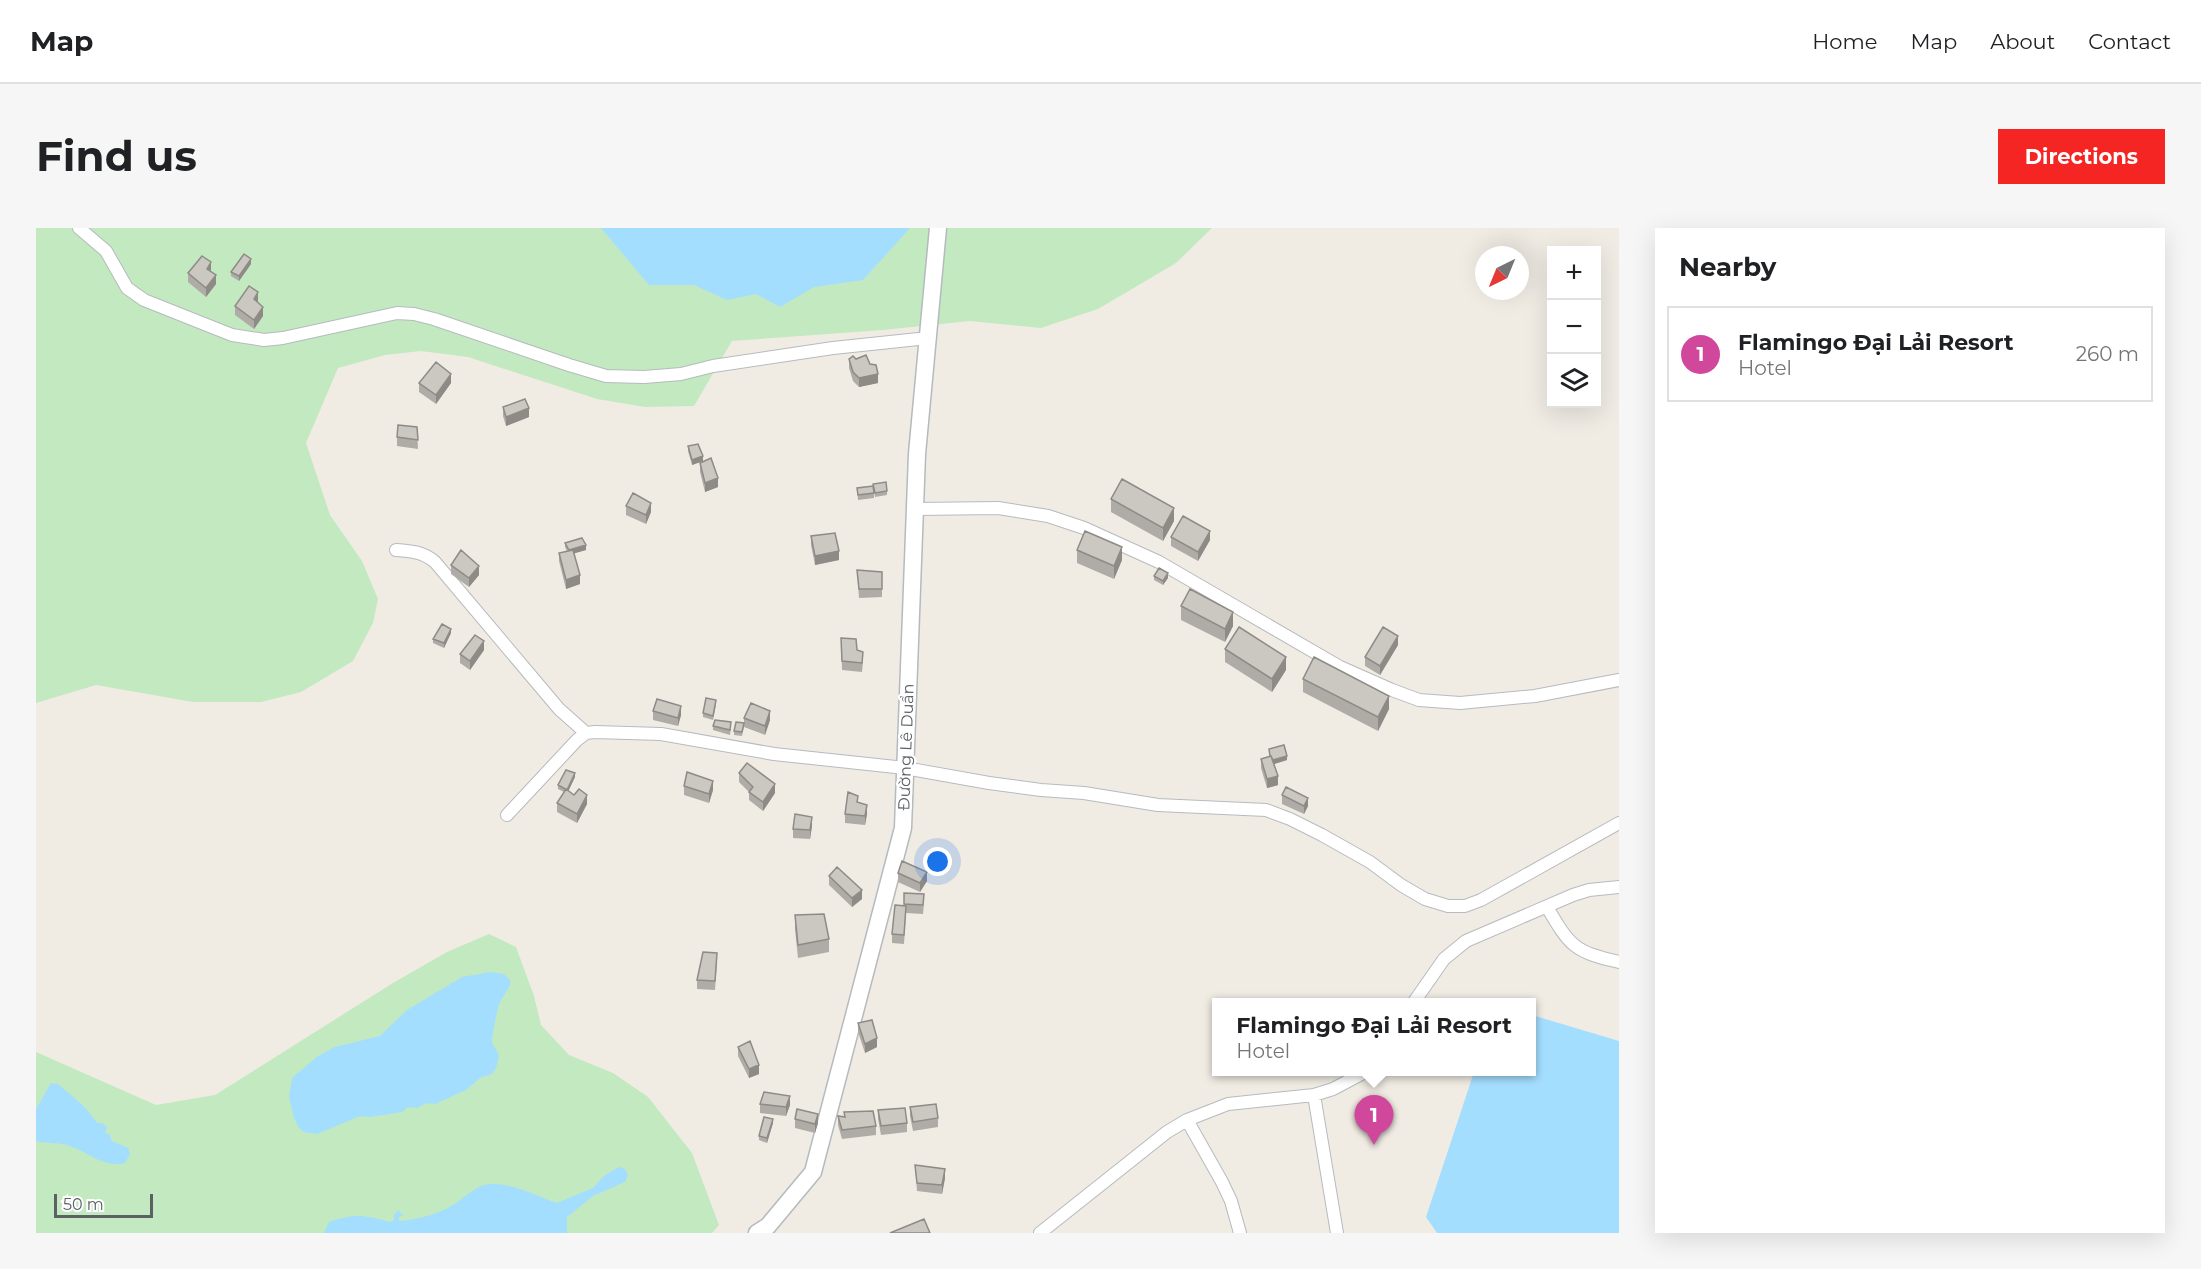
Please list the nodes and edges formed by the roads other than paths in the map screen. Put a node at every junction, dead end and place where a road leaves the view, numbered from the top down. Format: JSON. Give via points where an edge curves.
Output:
{"nodes":[{"id":1,"x":80,"y":228,"type":"edge"},
{"id":2,"x":938,"y":228,"type":"edge"},
{"id":3,"x":928,"y":338,"type":"junction"},
{"id":4,"x":915,"y":509,"type":"junction"},
{"id":5,"x":396,"y":550,"type":"dead end"},
{"id":6,"x":1619,"y":680,"type":"edge"},
{"id":7,"x":586,"y":733,"type":"junction"},
{"id":8,"x":905,"y":768,"type":"junction"},
{"id":9,"x":507,"y":815,"type":"dead end"},
{"id":10,"x":1619,"y":823,"type":"edge"},
{"id":11,"x":1619,"y":886,"type":"edge"},
{"id":12,"x":1547,"y":906,"type":"junction"},
{"id":13,"x":1619,"y":962,"type":"edge"},
{"id":14,"x":1417,"y":998,"type":"edge"},
{"id":15,"x":1356,"y":1076,"type":"edge"},
{"id":16,"x":1314,"y":1095,"type":"junction"},
{"id":17,"x":1187,"y":1120,"type":"junction"},
{"id":18,"x":757,"y":1233,"type":"edge"},
{"id":19,"x":1040,"y":1233,"type":"edge"},
{"id":20,"x":1240,"y":1233,"type":"edge"},
{"id":21,"x":1337,"y":1233,"type":"edge"}],
"edges":[{"from":1,"to":3,"type":"street","via":[[106,250],[119,277],[134,294],[232,335],[264,340],[397,313],[414,314],[569,366],[606,376],[644,377],[833,348]]},
{"from":2,"to":3,"type":"main road","name":"Đường Lê Duẩn"},
{"from":3,"to":4,"type":"main road","name":"Đường Lê Duẩn"},
{"from":4,"to":6,"type":"street","via":[[998,508],[1048,516],[1084,528],[1159,562],[1340,667],[1419,700],[1460,702],[1535,696]]},
{"from":4,"to":8,"type":"main road","name":"Đường Lê Duẩn"},
{"from":5,"to":7,"type":"street","via":[[417,552],[435,562],[559,709]]},
{"from":7,"to":8,"type":"street","via":[[660,734],[774,754]]},
{"from":7,"to":9,"type":"street"},
{"from":8,"to":10,"type":"street","via":[[1158,805],[1266,810],[1332,840],[1425,899],[1448,906],[1465,906],[1481,900]]},
{"from":8,"to":18,"type":"main road","name":"Đường Lê Duẩn","via":[[903,828],[813,1172],[768,1226]]},
{"from":11,"to":12,"type":"street","via":[[1589,890]]},
{"from":12,"to":13,"type":"street","via":[[1580,951]]},
{"from":12,"to":14,"type":"street","via":[[1455,948]]},
{"from":15,"to":16,"type":"street"},
{"from":16,"to":17,"type":"street","via":[[1228,1104]]},
{"from":16,"to":21,"type":"street"},
{"from":17,"to":19,"type":"street"},
{"from":17,"to":20,"type":"street","via":[[1222,1182]]}]}
